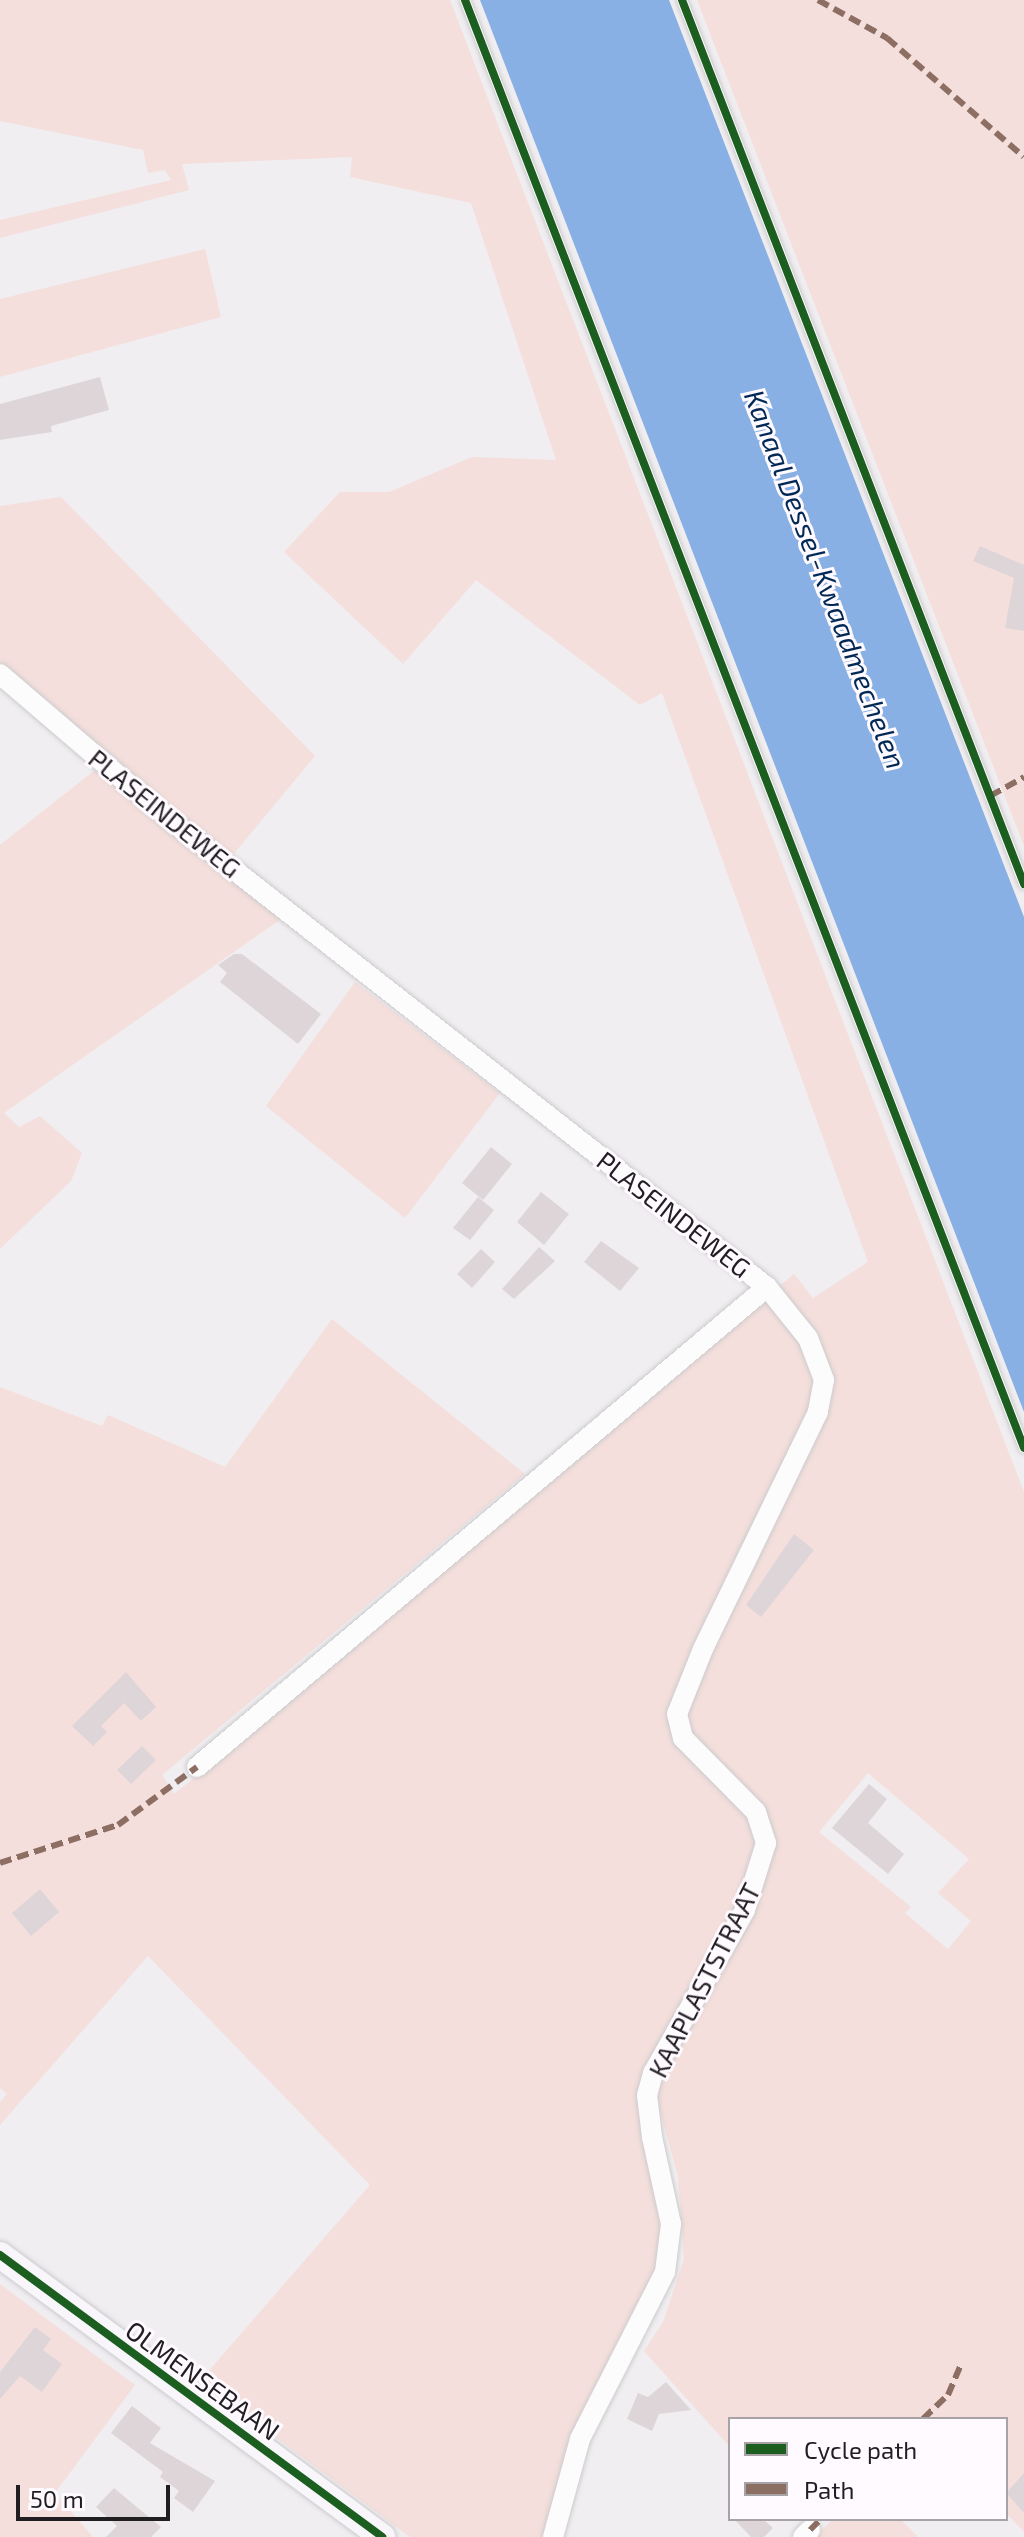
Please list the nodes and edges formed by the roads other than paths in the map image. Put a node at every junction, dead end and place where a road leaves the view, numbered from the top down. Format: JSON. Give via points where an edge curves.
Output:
{"nodes":[{"id":1,"x":465,"y":0,"type":"edge"},
{"id":2,"x":682,"y":0,"type":"edge"},
{"id":3,"x":0,"y":674,"type":"edge"},
{"id":4,"x":1024,"y":884,"type":"edge"},
{"id":5,"x":767,"y":1287,"type":"junction"},
{"id":6,"x":1024,"y":1448,"type":"edge"},
{"id":7,"x":197,"y":1767,"type":"dead end"},
{"id":8,"x":0,"y":2255,"type":"edge"},
{"id":9,"x":382,"y":2537,"type":"edge"},
{"id":10,"x":553,"y":2537,"type":"edge"}],
"edges":[{"from":1,"to":6,"type":"lane"},
{"from":2,"to":4,"type":"lane"},
{"from":3,"to":5,"type":"street","name":"PLASEINDEWEG","via":[[169,819]]},
{"from":5,"to":7,"type":"street","name":"PLASEINDEWEG"},
{"from":5,"to":10,"type":"street","name":"KAAPLASTSTRAAT","via":[[808,1338],[824,1380],[818,1412],[677,1714],[683,1738],[756,1812],[766,1843],[745,1910],[653,2073],[647,2095],[652,2137],[671,2224],[665,2272],[580,2439]]},
{"from":8,"to":9,"type":"street","name":"OLMENSEBAAN"}]}
